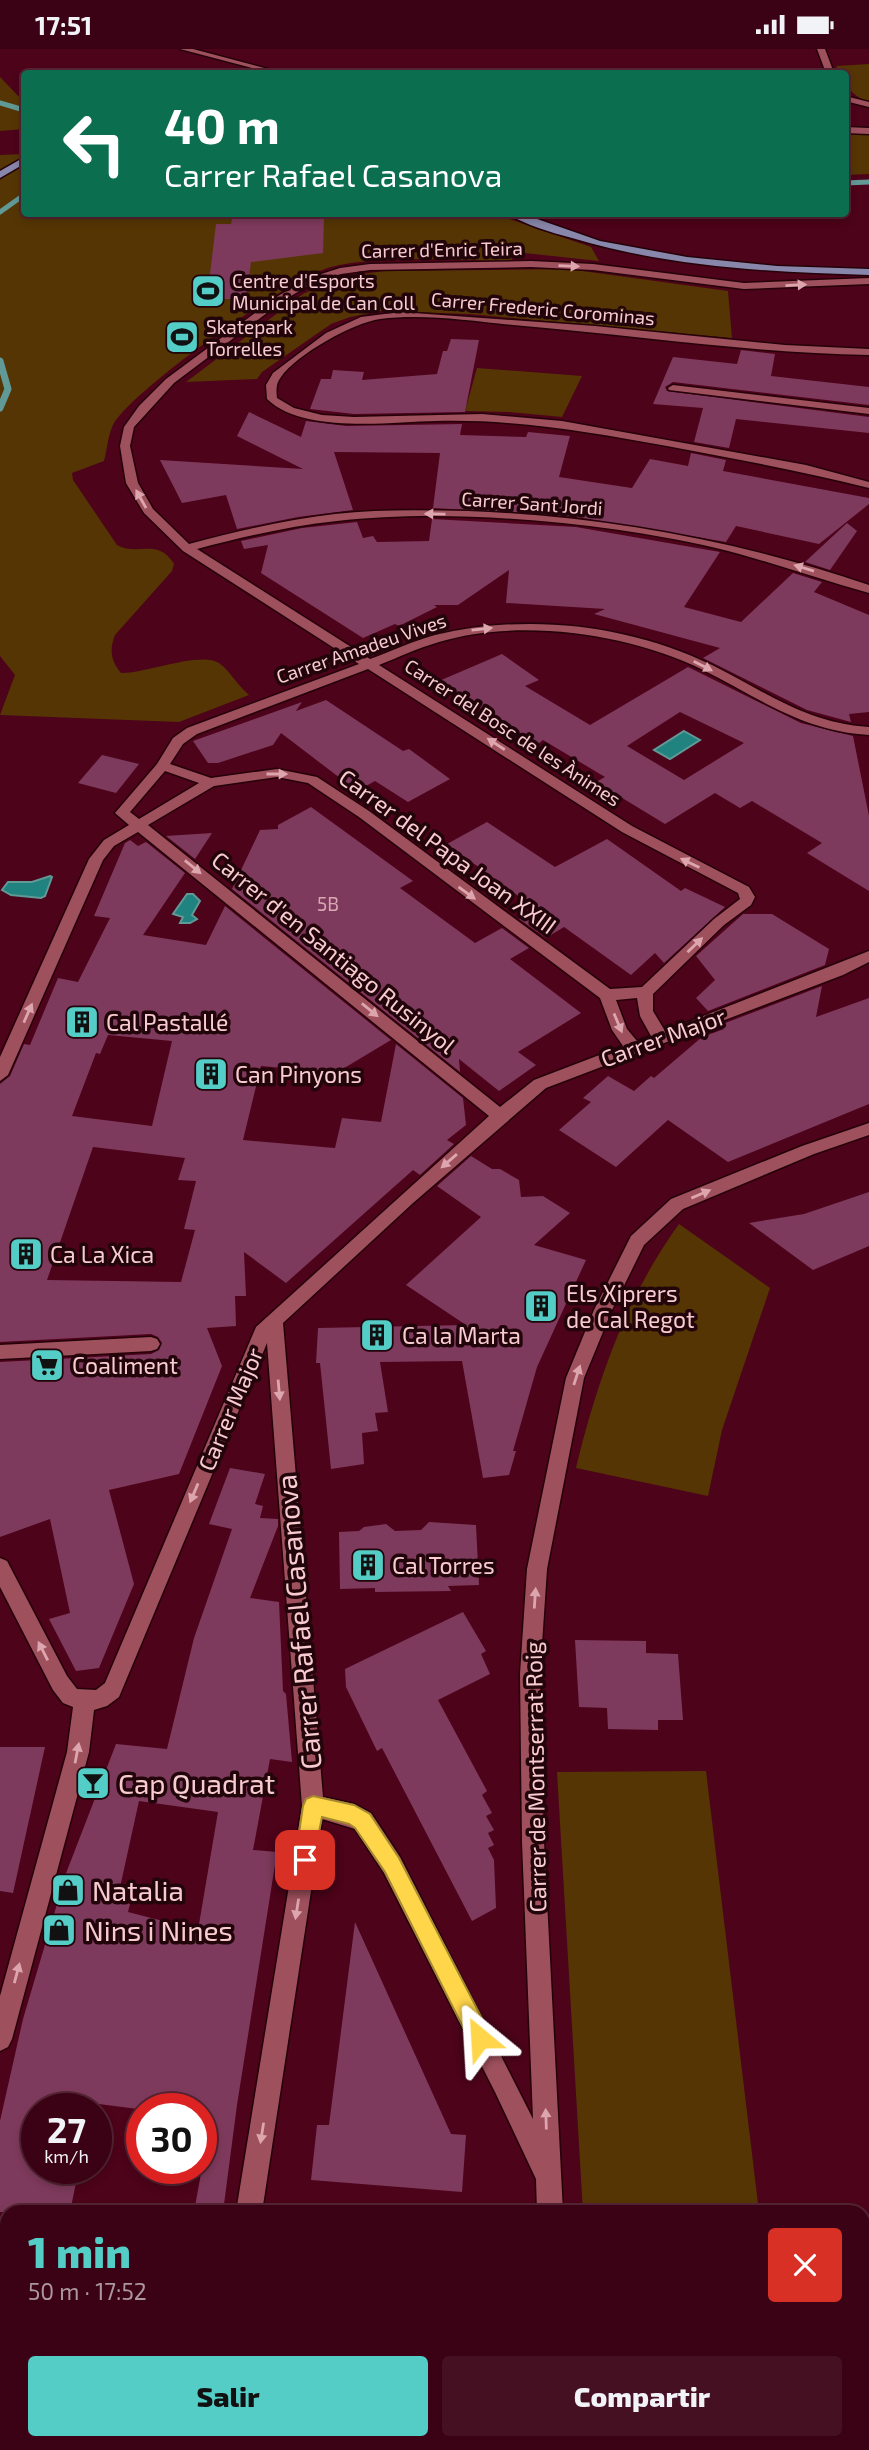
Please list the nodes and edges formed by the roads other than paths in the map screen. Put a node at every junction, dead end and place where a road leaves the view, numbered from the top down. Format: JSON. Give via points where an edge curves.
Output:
{"nodes":[{"id":1,"x":184,"y":49,"type":"edge"},
{"id":2,"x":821,"y":49,"type":"edge"},
{"id":3,"x":267,"y":70,"type":"edge"},
{"id":4,"x":829,"y":70,"type":"edge"},
{"id":5,"x":849,"y":99,"type":"edge"},
{"id":6,"x":869,"y":105,"type":"edge"},
{"id":7,"x":849,"y":130,"type":"edge"},
{"id":8,"x":869,"y":131,"type":"edge"},
{"id":9,"x":21,"y":163,"type":"edge"},
{"id":10,"x":0,"y":175,"type":"edge"},
{"id":11,"x":521,"y":217,"type":"edge"},
{"id":12,"x":869,"y":272,"type":"edge"},
{"id":13,"x":869,"y":281,"type":"edge"},
{"id":14,"x":869,"y":352,"type":"edge"},
{"id":15,"x":673,"y":388,"type":"dead end"},
{"id":16,"x":869,"y":411,"type":"edge"},
{"id":17,"x":869,"y":485,"type":"edge"},
{"id":18,"x":187,"y":548,"type":"junction"},
{"id":19,"x":869,"y":589,"type":"edge"},
{"id":20,"x":369,"y":662,"type":"junction"},
{"id":21,"x":869,"y":731,"type":"edge"},
{"id":22,"x":162,"y":766,"type":"junction"},
{"id":23,"x":210,"y":782,"type":"junction"},
{"id":24,"x":139,"y":825,"type":"junction"},
{"id":25,"x":869,"y":955,"type":"edge"},
{"id":26,"x":646,"y":992,"type":"junction"},
{"id":27,"x":607,"y":995,"type":"junction"},
{"id":28,"x":661,"y":1037,"type":"junction"},
{"id":29,"x":633,"y":1048,"type":"junction"},
{"id":30,"x":0,"y":1075,"type":"edge"},
{"id":31,"x":499,"y":1116,"type":"junction"},
{"id":32,"x":869,"y":1129,"type":"edge"},
{"id":33,"x":274,"y":1322,"type":"junction"},
{"id":34,"x":151,"y":1344,"type":"dead end"},
{"id":35,"x":0,"y":1352,"type":"edge"},
{"id":36,"x":0,"y":1567,"type":"edge"},
{"id":37,"x":84,"y":1701,"type":"junction"},
{"id":38,"x":313,"y":1806,"type":"junction"},
{"id":39,"x":0,"y":2039,"type":"edge"},
{"id":40,"x":548,"y":2180,"type":"junction"},
{"id":41,"x":250,"y":2205,"type":"edge"},
{"id":42,"x":550,"y":2205,"type":"edge"}],
"edges":[{"from":1,"to":3,"type":"street"},
{"from":2,"to":4,"type":"street"},
{"from":5,"to":6,"type":"street"},
{"from":7,"to":8,"type":"street"},
{"from":9,"to":10,"type":"main road"},
{"from":11,"to":12,"type":"main road","via":[[640,254],[754,268]]},
{"from":18,"to":13,"type":"street","name":"Carrer d'Enric Teira","one_way":true,"via":[[148,511],[132,483],[125,446],[129,427],[170,381],[312,280],[370,267],[531,264],[744,286]]},
{"from":14,"to":17,"type":"street","name":"Carrer Frederic Corominas","via":[[806,351],[618,331],[385,316],[364,319],[330,335],[284,368],[269,388],[272,399],[290,410],[322,418],[482,417],[562,424],[806,467]]},
{"from":15,"to":16,"type":"street"},
{"from":19,"to":18,"type":"street","name":"Carrer Sant Jordi","one_way":true,"via":[[733,548],[601,524],[523,517],[411,514],[324,518]]},
{"from":18,"to":20,"type":"street","name":"Carrer del Bosc de les Ànimes"},
{"from":20,"to":21,"type":"street","name":"Carrer Amadeu Vives","one_way":true,"via":[[473,630],[510,627],[592,632],[688,658],[802,717]]},
{"from":20,"to":22,"type":"street","name":"Carrer Amadeu Vives","via":[[192,731],[178,741]]},
{"from":26,"to":20,"type":"street","name":"Carrer del Bosc de les Ànimes","one_way":true,"via":[[748,897],[744,890],[627,829]]},
{"from":22,"to":23,"type":"street"},
{"from":22,"to":24,"type":"street","name":"Carrer Amadeu Vives","via":[[122,813]]},
{"from":23,"to":24,"type":"street"},
{"from":23,"to":27,"type":"street","name":"Carrer del Papa Joan XXIII","one_way":true,"via":[[277,773],[312,780]]},
{"from":30,"to":24,"type":"street","one_way":true,"via":[[96,859],[109,843]]},
{"from":24,"to":31,"type":"street","name":"Carrer d'en Santiago Rusinyol","one_way":true},
{"from":25,"to":28,"type":"street","name":"Carrer Major","via":[[838,971]]},
{"from":26,"to":27,"type":"street"},
{"from":26,"to":28,"type":"street","via":[[643,1003],[648,1021]]},
{"from":27,"to":29,"type":"street","one_way":true,"via":[[620,1030]]},
{"from":28,"to":29,"type":"street","name":"Carrer Major"},
{"from":29,"to":31,"type":"street","name":"Carrer Major","via":[[540,1084]]},
{"from":31,"to":33,"type":"street","name":"Carrer Major","one_way":true},
{"from":40,"to":32,"type":"street","name":"Carrer de Montserrat Roig","one_way":true,"via":[[530,1674],[537,1569],[575,1378],[637,1241],[677,1204]]},
{"from":33,"to":37,"type":"street","name":"Carrer Major","one_way":true,"via":[[262,1332],[112,1690],[100,1699]]},
{"from":33,"to":38,"type":"street","name":"Carrer Rafael Casanova","one_way":true},
{"from":34,"to":35,"type":"street"},
{"from":37,"to":36,"type":"street","one_way":true,"via":[[70,1696],[60,1683]]},
{"from":39,"to":37,"type":"street","one_way":true,"via":[[78,1752]]},
{"from":38,"to":40,"type":"street","via":[[363,1821],[392,1865]]},
{"from":38,"to":41,"type":"street","name":"Carrer Rafael Casanova","one_way":true},
{"from":40,"to":42,"type":"street","name":"Carrer de Montserrat Roig"}]}
